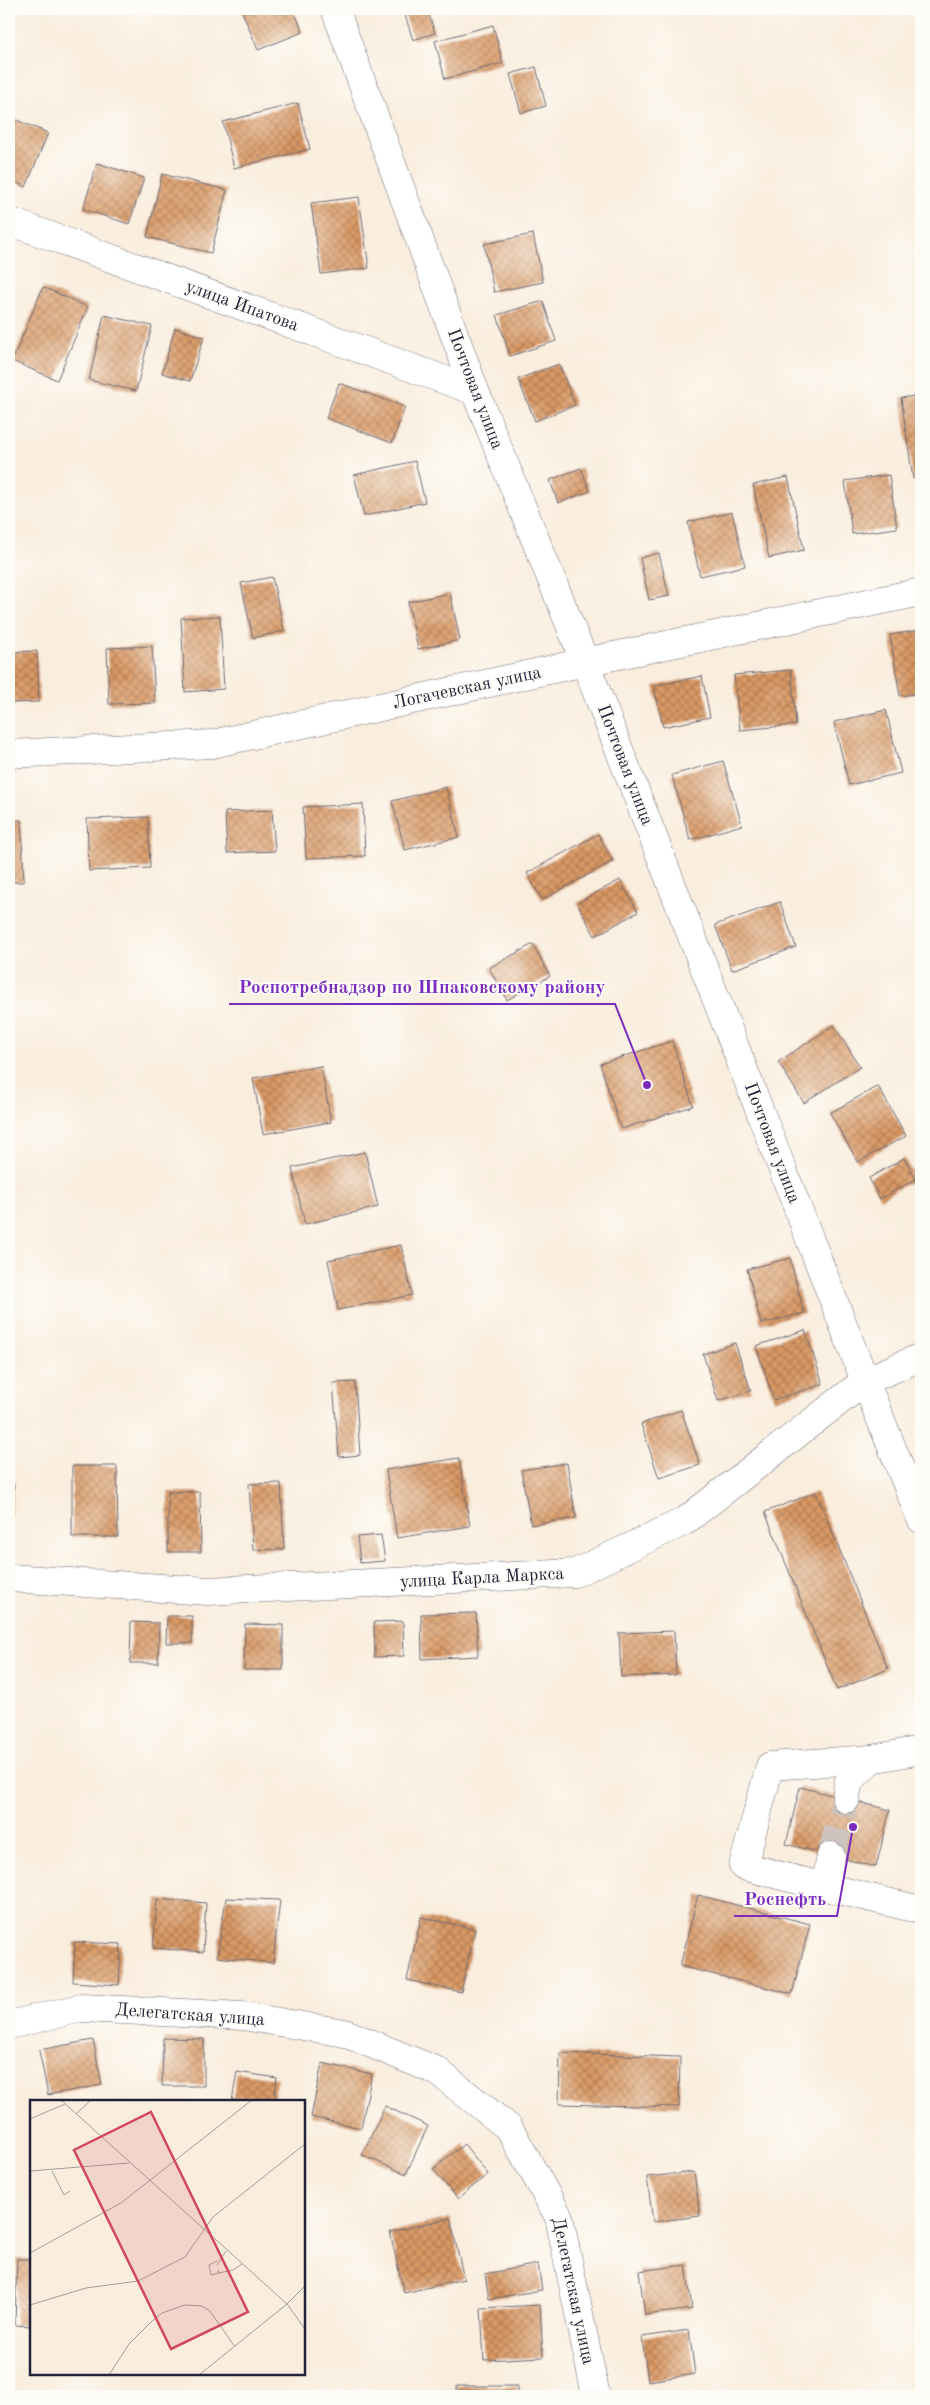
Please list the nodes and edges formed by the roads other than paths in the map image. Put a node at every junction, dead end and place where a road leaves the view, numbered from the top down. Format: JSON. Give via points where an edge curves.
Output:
{"nodes":[{"id":1,"x":335,"y":9,"type":"edge"},
{"id":2,"x":9,"y":221,"type":"edge"},
{"id":3,"x":475,"y":391,"type":"junction"},
{"id":4,"x":921,"y":592,"type":"edge"},
{"id":5,"x":585,"y":662,"type":"junction"},
{"id":6,"x":9,"y":754,"type":"edge"},
{"id":7,"x":921,"y":1357,"type":"edge"},
{"id":8,"x":865,"y":1381,"type":"junction"},
{"id":9,"x":921,"y":1519,"type":"edge"},
{"id":10,"x":9,"y":1578,"type":"edge"},
{"id":11,"x":921,"y":1750,"type":"edge"},
{"id":12,"x":871,"y":1759,"type":"junction"},
{"id":13,"x":846,"y":1799,"type":"tunnel mouth"},
{"id":14,"x":831,"y":1856,"type":"tunnel mouth"},
{"id":15,"x":825,"y":1888,"type":"junction"},
{"id":16,"x":921,"y":1910,"type":"edge"},
{"id":17,"x":9,"y":2025,"type":"edge"},
{"id":18,"x":596,"y":2396,"type":"edge"}],
"edges":[{"from":1,"to":3,"type":"street","name":"Почтовая улица"},
{"from":2,"to":3,"type":"street","name":"улица Ипатова"},
{"from":3,"to":5,"type":"street","name":"Почтовая улица"},
{"from":4,"to":5,"type":"street","name":"Логачевская улица"},
{"from":5,"to":6,"type":"street","name":"Логачевская улица","via":[[212,744]]},
{"from":5,"to":8,"type":"street","name":"Почтовая улица"},
{"from":7,"to":8,"type":"street","name":"улица Карла Маркса"},
{"from":8,"to":9,"type":"street","name":"Почтовая улица"},
{"from":8,"to":10,"type":"street","name":"улица Карла Маркса","via":[[685,1520],[575,1573],[208,1591]]},
{"from":11,"to":12,"type":"street"},
{"from":12,"to":13,"type":"street","via":[[848,1783]]},
{"from":12,"to":15,"type":"street","via":[[770,1766],[743,1866]]},
{"from":14,"to":15,"type":"street"},
{"from":15,"to":16,"type":"street"},
{"from":17,"to":18,"type":"street","name":"Делегатская улица","via":[[81,2008],[243,2016],[344,2034],[437,2071],[510,2128],[559,2217]]}]}
